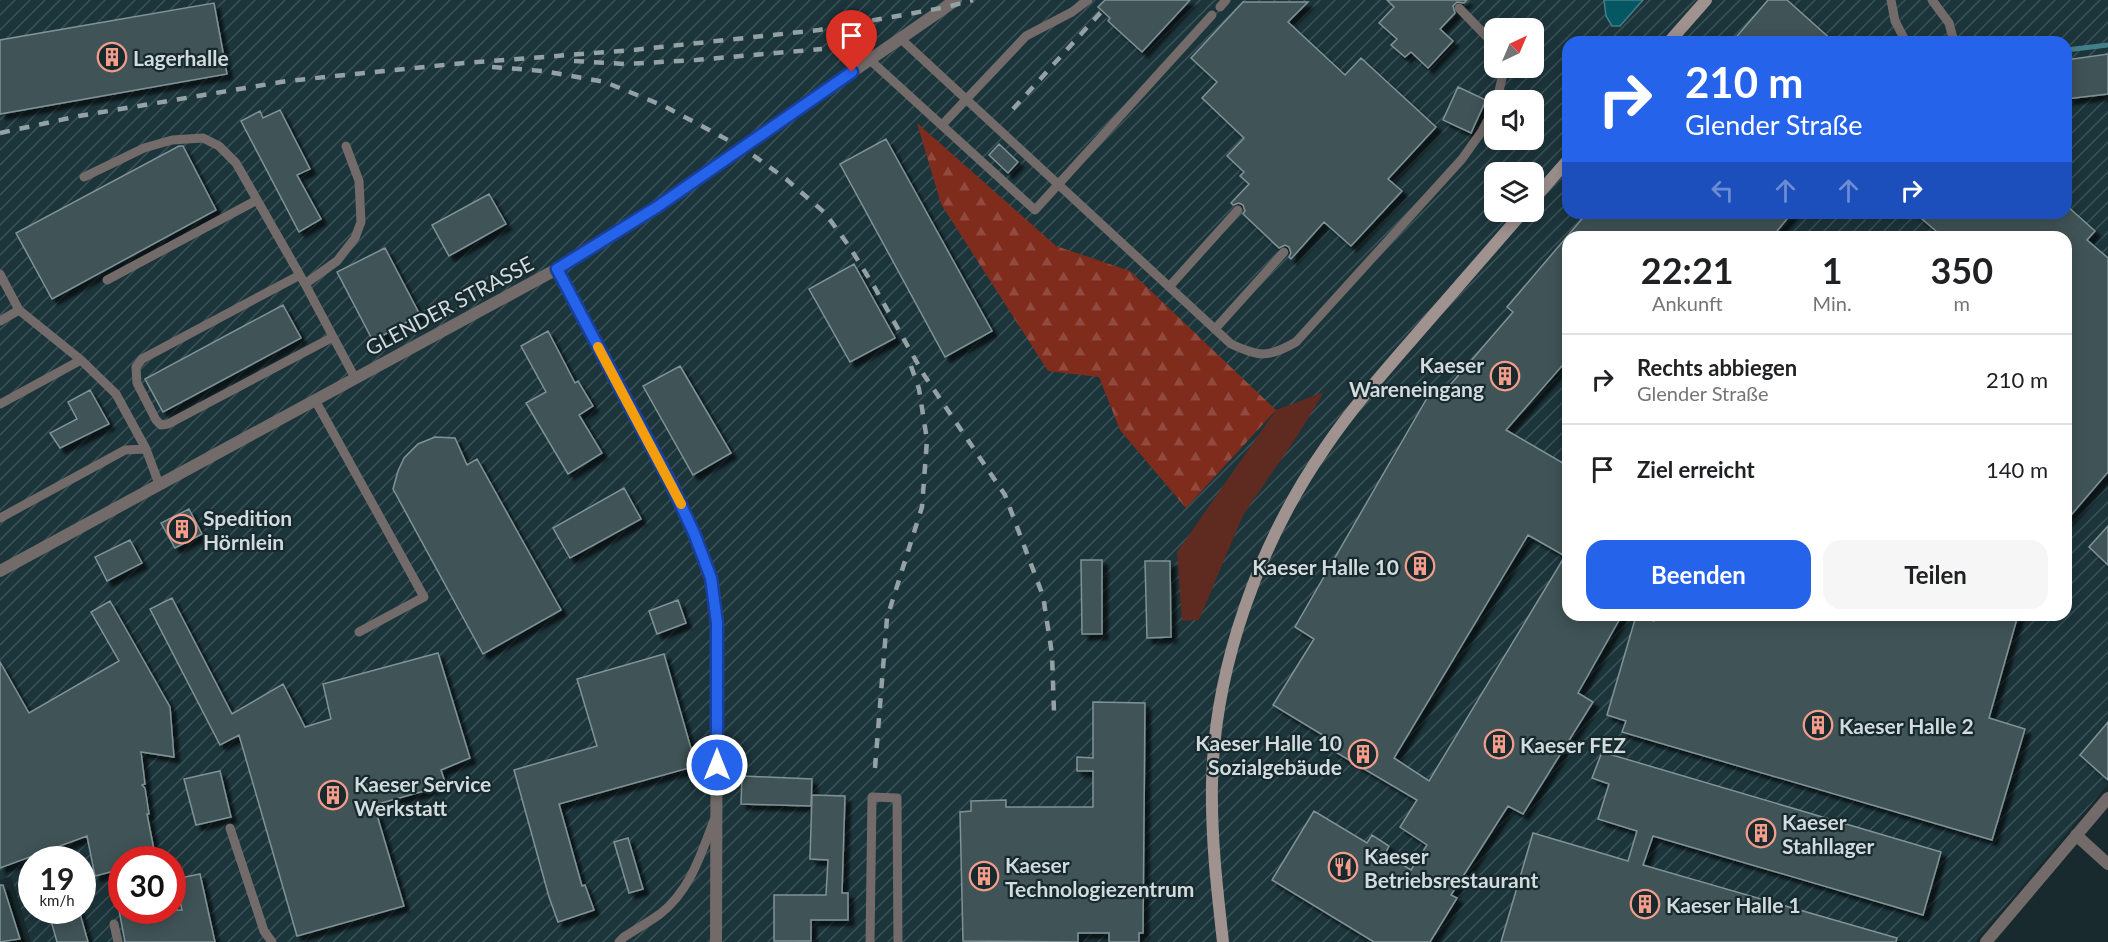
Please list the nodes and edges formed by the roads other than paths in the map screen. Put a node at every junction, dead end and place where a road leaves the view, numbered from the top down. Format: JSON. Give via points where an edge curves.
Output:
{"nodes":[{"id":1,"x":956,"y":0,"type":"edge"},
{"id":2,"x":1088,"y":0,"type":"edge"},
{"id":3,"x":1706,"y":0,"type":"edge"},
{"id":4,"x":1891,"y":0,"type":"edge"},
{"id":5,"x":1932,"y":0,"type":"edge"},
{"id":6,"x":1459,"y":8,"type":"dead end"},
{"id":7,"x":1212,"y":15,"type":"dead end"},
{"id":8,"x":1484,"y":34,"type":"edge"},
{"id":9,"x":1674,"y":36,"type":"edge"},
{"id":10,"x":1903,"y":36,"type":"edge"},
{"id":11,"x":1952,"y":36,"type":"edge"},
{"id":12,"x":901,"y":39,"type":"junction"},
{"id":13,"x":870,"y":60,"type":"junction"},
{"id":14,"x":966,"y":100,"type":"junction"},
{"id":15,"x":942,"y":125,"type":"junction"},
{"id":16,"x":1484,"y":127,"type":"edge"},
{"id":17,"x":346,"y":146,"type":"dead end"},
{"id":18,"x":1562,"y":167,"type":"edge"},
{"id":19,"x":84,"y":177,"type":"dead end"},
{"id":20,"x":1059,"y":185,"type":"junction"},
{"id":21,"x":1544,"y":187,"type":"edge"},
{"id":22,"x":257,"y":200,"type":"junction"},
{"id":23,"x":1238,"y":210,"type":"dead end"},
{"id":24,"x":1514,"y":222,"type":"edge"},
{"id":25,"x":1284,"y":252,"type":"dead end"},
{"id":26,"x":557,"y":269,"type":"junction"},
{"id":27,"x":0,"y":274,"type":"edge"},
{"id":28,"x":300,"y":274,"type":"junction"},
{"id":29,"x":107,"y":280,"type":"dead end"},
{"id":30,"x":305,"y":284,"type":"junction"},
{"id":31,"x":1169,"y":287,"type":"junction"},
{"id":32,"x":19,"y":310,"type":"junction"},
{"id":33,"x":0,"y":321,"type":"edge"},
{"id":34,"x":1215,"y":329,"type":"junction"},
{"id":35,"x":333,"y":337,"type":"junction"},
{"id":36,"x":81,"y":360,"type":"junction"},
{"id":37,"x":355,"y":378,"type":"junction"},
{"id":38,"x":315,"y":399,"type":"junction"},
{"id":39,"x":0,"y":404,"type":"edge"},
{"id":40,"x":146,"y":449,"type":"junction"},
{"id":41,"x":159,"y":484,"type":"junction"},
{"id":42,"x":0,"y":518,"type":"edge"},
{"id":43,"x":0,"y":571,"type":"edge"},
{"id":44,"x":359,"y":632,"type":"dead end"},
{"id":45,"x":2108,"y":798,"type":"edge"},
{"id":46,"x":717,"y":813,"type":"junction"},
{"id":47,"x":230,"y":828,"type":"dead end"},
{"id":48,"x":2076,"y":835,"type":"junction"},
{"id":49,"x":2108,"y":864,"type":"edge"},
{"id":50,"x":114,"y":924,"type":"dead end"},
{"id":51,"x":1223,"y":940,"type":"edge"},
{"id":52,"x":118,"y":942,"type":"edge"},
{"id":53,"x":272,"y":942,"type":"edge"},
{"id":54,"x":619,"y":942,"type":"edge"},
{"id":55,"x":716,"y":942,"type":"edge"},
{"id":56,"x":870,"y":942,"type":"edge"},
{"id":57,"x":898,"y":942,"type":"edge"},
{"id":58,"x":1986,"y":942,"type":"edge"}],
"edges":[{"from":1,"to":12,"type":"street","name":"GLENDER STRASSE"},
{"from":2,"to":14,"type":"lane","via":[[1026,36]]},
{"from":3,"to":9,"type":"main road"},
{"from":4,"to":10,"type":"lane"},
{"from":5,"to":11,"type":"lane","via":[[1949,23]]},
{"from":6,"to":8,"type":"lane"},
{"from":7,"to":20,"type":"lane"},
{"from":12,"to":13,"type":"street","name":"GLENDER STRASSE"},
{"from":12,"to":14,"type":"lane"},
{"from":13,"to":15,"type":"lane"},
{"from":13,"to":26,"type":"street","name":"GLENDER STRASSE","via":[[657,207]]},
{"from":14,"to":15,"type":"lane"},
{"from":14,"to":20,"type":"lane"},
{"from":15,"to":20,"type":"lane","via":[[1035,210]]},
{"from":16,"to":34,"type":"lane","via":[[1462,159],[1296,342],[1276,353],[1253,354],[1231,344]]},
{"from":17,"to":30,"type":"lane","via":[[359,181],[361,222],[355,238],[337,261]]},
{"from":18,"to":21,"type":"main road"},
{"from":19,"to":22,"type":"lane","via":[[144,148],[172,140],[203,138],[219,146],[236,163]]},
{"from":20,"to":31,"type":"lane"},
{"from":22,"to":28,"type":"lane"},
{"from":22,"to":29,"type":"lane"},
{"from":23,"to":31,"type":"lane"},
{"from":24,"to":51,"type":"main road","via":[[1363,396],[1325,447],[1257,573],[1224,684],[1215,743],[1214,865]]},
{"from":25,"to":34,"type":"lane"},
{"from":26,"to":37,"type":"street","name":"GLENDER STRASSE"},
{"from":26,"to":46,"type":"street","via":[[672,486],[711,578],[717,623]]},
{"from":27,"to":32,"type":"lane"},
{"from":28,"to":30,"type":"lane"},
{"from":28,"to":35,"type":"lane","via":[[142,359],[135,375],[151,411],[161,424],[168,424]]},
{"from":30,"to":35,"type":"lane"},
{"from":31,"to":34,"type":"lane"},
{"from":32,"to":33,"type":"lane"},
{"from":32,"to":36,"type":"lane"},
{"from":35,"to":37,"type":"lane"},
{"from":36,"to":39,"type":"lane"},
{"from":36,"to":40,"type":"lane","via":[[116,394]]},
{"from":37,"to":38,"type":"street","name":"GLENDER STRASSE"},
{"from":38,"to":41,"type":"street","name":"GLENDER STRASSE"},
{"from":38,"to":44,"type":"lane","via":[[424,597]]},
{"from":40,"to":41,"type":"lane"},
{"from":40,"to":42,"type":"lane","via":[[125,450]]},
{"from":41,"to":43,"type":"street","name":"GLENDER STRASSE"},
{"from":45,"to":48,"type":"street"},
{"from":46,"to":54,"type":"lane","via":[[685,887],[662,913]]},
{"from":46,"to":55,"type":"street"},
{"from":47,"to":53,"type":"lane","via":[[264,931]]},
{"from":48,"to":49,"type":"street"},
{"from":48,"to":58,"type":"street"},
{"from":50,"to":52,"type":"lane"},
{"from":56,"to":57,"type":"lane","via":[[872,797],[897,798]]}]}
